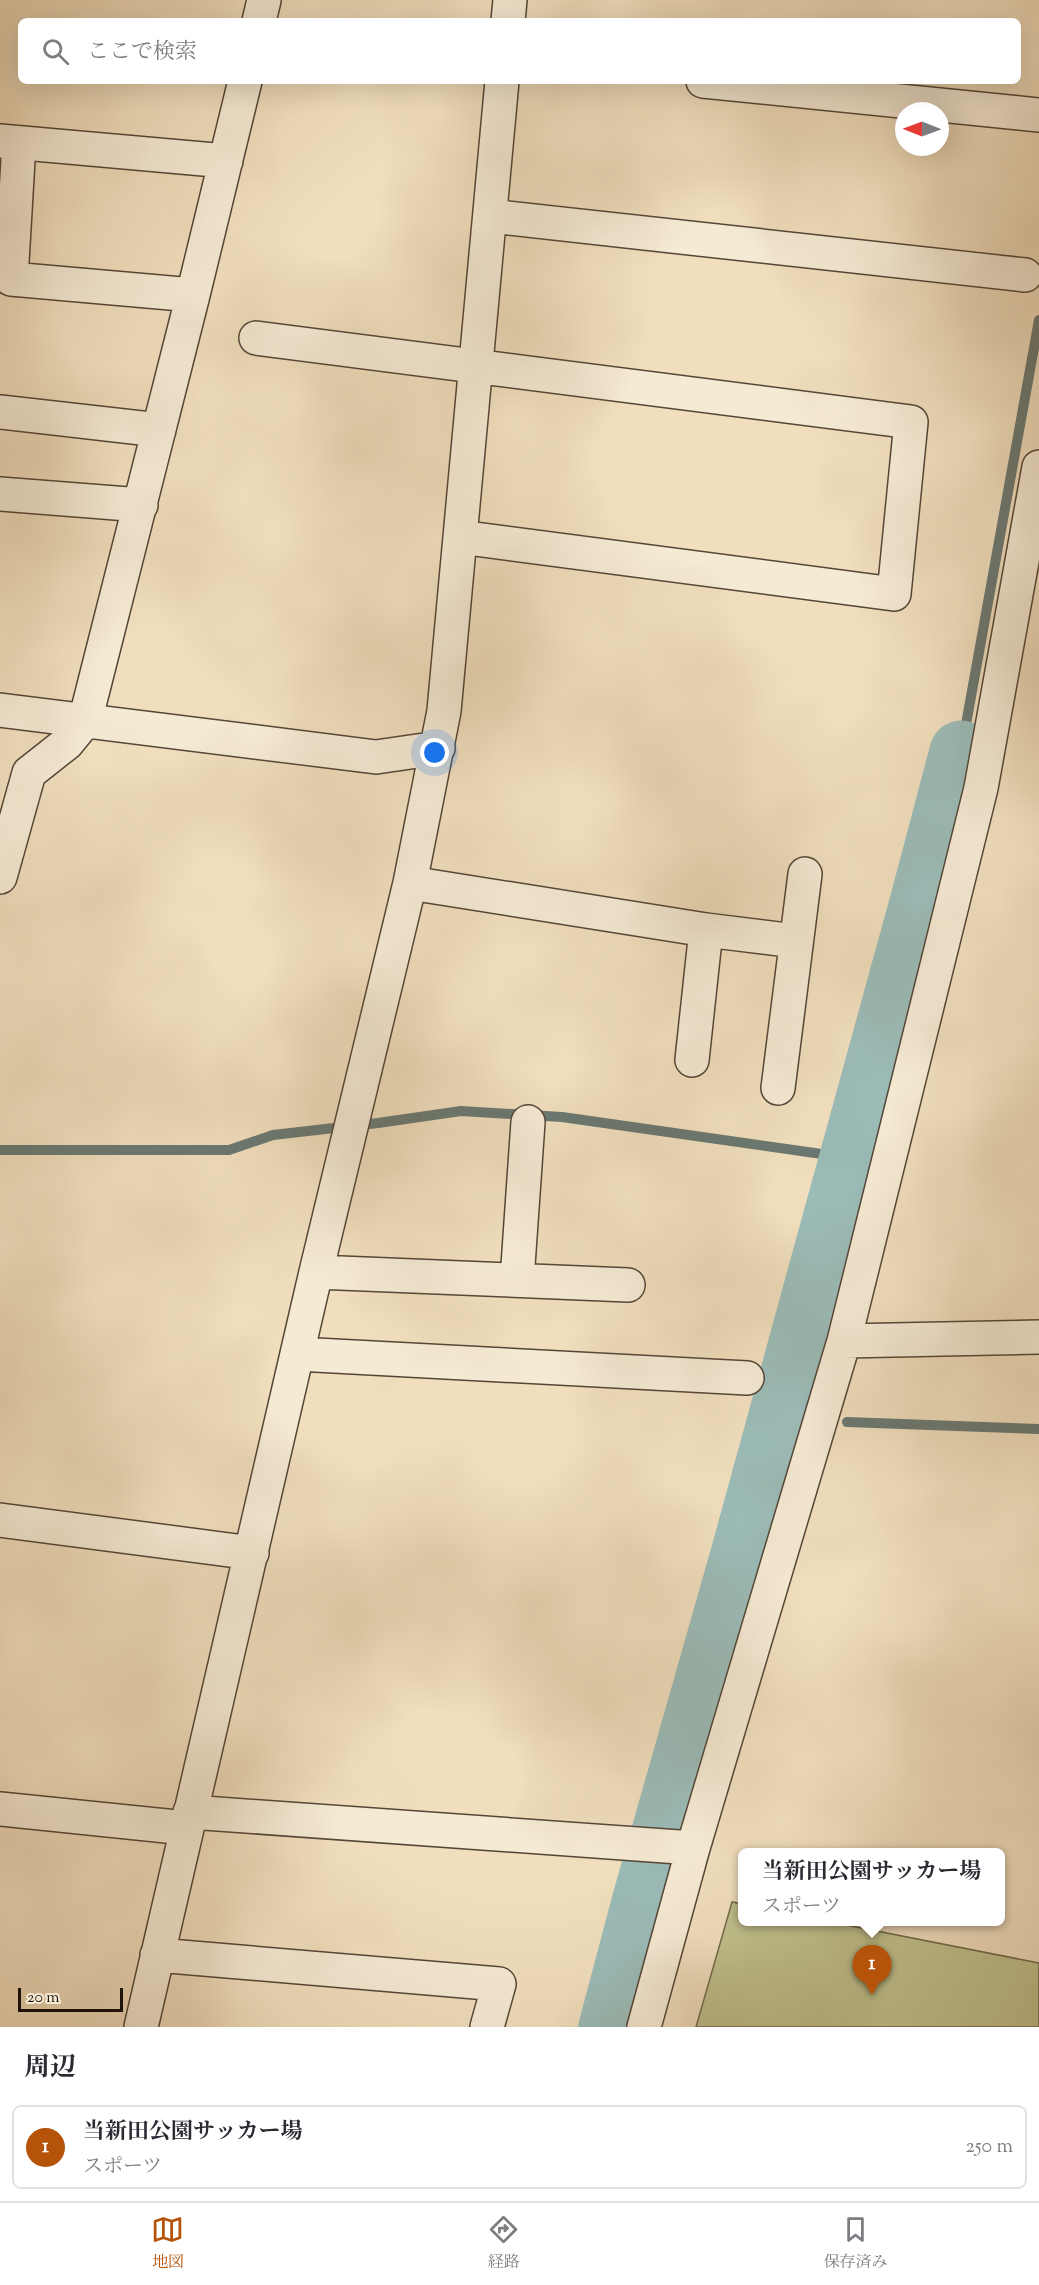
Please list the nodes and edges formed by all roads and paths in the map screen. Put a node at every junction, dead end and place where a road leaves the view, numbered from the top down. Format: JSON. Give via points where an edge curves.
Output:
{"nodes":[{"id":1,"x":264,"y":0,"type":"edge"},
{"id":2,"x":510,"y":0,"type":"edge"},
{"id":3,"x":260,"y":18,"type":"edge"},
{"id":4,"x":508,"y":18,"type":"edge"},
{"id":5,"x":244,"y":84,"type":"edge"},
{"id":6,"x":502,"y":84,"type":"edge"},
{"id":7,"x":733,"y":84,"type":"edge"},
{"id":8,"x":1039,"y":115,"type":"edge"},
{"id":9,"x":10,"y":142,"type":"edge"},
{"id":10,"x":226,"y":161,"type":"junction"},
{"id":11,"x":490,"y":216,"type":"junction"},
{"id":12,"x":1025,"y":275,"type":"dead end"},
{"id":13,"x":193,"y":295,"type":"junction"},
{"id":14,"x":256,"y":338,"type":"dead end"},
{"id":15,"x":476,"y":365,"type":"junction"},
{"id":16,"x":0,"y":412,"type":"edge"},
{"id":17,"x":159,"y":430,"type":"junction"},
{"id":18,"x":1039,"y":466,"type":"edge"},
{"id":19,"x":0,"y":494,"type":"edge"},
{"id":20,"x":141,"y":505,"type":"junction"},
{"id":21,"x":460,"y":537,"type":"junction"},
{"id":22,"x":0,"y":710,"type":"edge"},
{"id":23,"x":85,"y":721,"type":"junction"},
{"id":24,"x":438,"y":748,"type":"junction"},
{"id":25,"x":805,"y":874,"type":"dead end"},
{"id":26,"x":0,"y":877,"type":"edge"},
{"id":27,"x":410,"y":883,"type":"junction"},
{"id":28,"x":706,"y":930,"type":"junction"},
{"id":29,"x":795,"y":941,"type":"junction"},
{"id":30,"x":692,"y":1060,"type":"dead end"},
{"id":31,"x":778,"y":1088,"type":"dead end"},
{"id":32,"x":528,"y":1122,"type":"dead end"},
{"id":33,"x":316,"y":1272,"type":"junction"},
{"id":34,"x":518,"y":1280,"type":"junction"},
{"id":35,"x":628,"y":1285,"type":"dead end"},
{"id":36,"x":1039,"y":1337,"type":"edge"},
{"id":37,"x":844,"y":1341,"type":"junction"},
{"id":38,"x":297,"y":1354,"type":"junction"},
{"id":39,"x":747,"y":1378,"type":"dead end"},
{"id":40,"x":0,"y":1520,"type":"edge"},
{"id":41,"x":252,"y":1553,"type":"junction"},
{"id":42,"x":0,"y":1809,"type":"edge"},
{"id":43,"x":188,"y":1820,"type":"junction"},
{"id":44,"x":686,"y":1848,"type":"junction"},
{"id":45,"x":158,"y":1955,"type":"junction"},
{"id":46,"x":141,"y":2027,"type":"edge"},
{"id":47,"x":487,"y":2027,"type":"edge"},
{"id":48,"x":644,"y":2027,"type":"edge"}],
"edges":[{"from":1,"to":3,"type":"street"},
{"from":2,"to":4,"type":"street"},
{"from":5,"to":10,"type":"street"},
{"from":6,"to":11,"type":"street"},
{"from":7,"to":8,"type":"street"},
{"from":9,"to":10,"type":"street"},
{"from":9,"to":13,"type":"street","via":[[11,279]]},
{"from":10,"to":13,"type":"street"},
{"from":11,"to":12,"type":"street"},
{"from":11,"to":15,"type":"street"},
{"from":13,"to":17,"type":"street"},
{"from":14,"to":15,"type":"street"},
{"from":15,"to":21,"type":"street"},
{"from":15,"to":21,"type":"street","via":[[911,422],[894,594]]},
{"from":16,"to":17,"type":"street"},
{"from":17,"to":20,"type":"street"},
{"from":18,"to":37,"type":"street","via":[[981,788]]},
{"from":19,"to":20,"type":"street"},
{"from":20,"to":23,"type":"street"},
{"from":21,"to":24,"type":"street"},
{"from":22,"to":23,"type":"street"},
{"from":23,"to":24,"type":"street","via":[[376,757]]},
{"from":23,"to":26,"type":"street","via":[[67,743],[29,773]]},
{"from":24,"to":27,"type":"street"},
{"from":25,"to":29,"type":"street"},
{"from":27,"to":28,"type":"street"},
{"from":27,"to":33,"type":"street"},
{"from":28,"to":29,"type":"street"},
{"from":28,"to":30,"type":"street"},
{"from":29,"to":31,"type":"street"},
{"from":32,"to":34,"type":"street"},
{"from":33,"to":34,"type":"street"},
{"from":33,"to":38,"type":"street"},
{"from":34,"to":35,"type":"street"},
{"from":36,"to":37,"type":"street"},
{"from":37,"to":44,"type":"street"},
{"from":38,"to":39,"type":"street"},
{"from":38,"to":41,"type":"street"},
{"from":40,"to":41,"type":"street"},
{"from":41,"to":43,"type":"street"},
{"from":42,"to":43,"type":"street"},
{"from":43,"to":44,"type":"street"},
{"from":43,"to":45,"type":"street"},
{"from":44,"to":48,"type":"street"},
{"from":45,"to":46,"type":"street"},
{"from":45,"to":47,"type":"street","via":[[499,1984]]}]}
